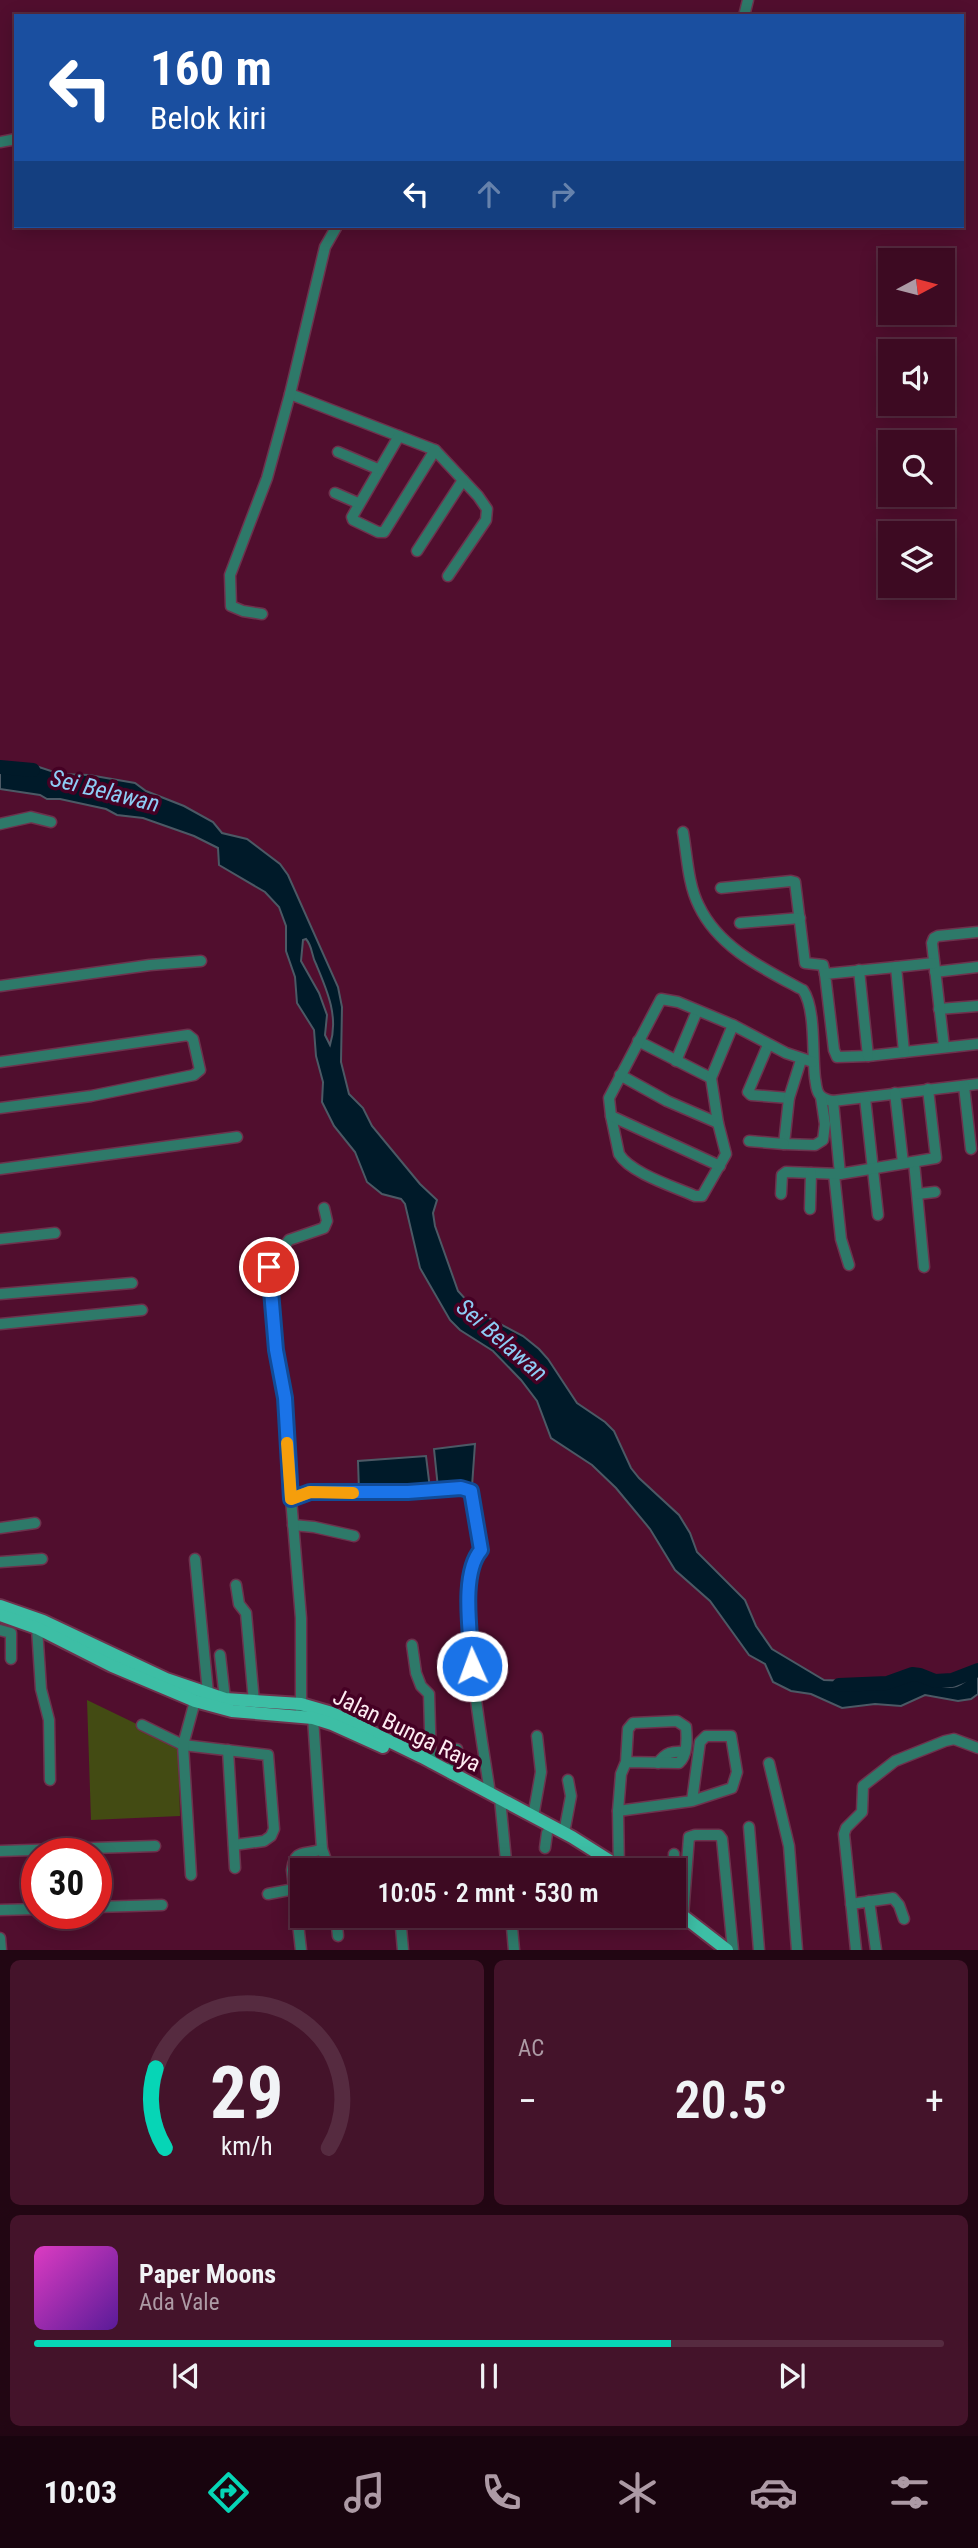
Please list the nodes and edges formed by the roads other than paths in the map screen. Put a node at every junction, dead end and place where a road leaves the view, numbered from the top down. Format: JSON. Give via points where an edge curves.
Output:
{"nodes":[{"id":1,"x":336,"y":228,"type":"edge"},
{"id":2,"x":290,"y":394,"type":"junction"},
{"id":3,"x":399,"y":436,"type":"junction"},
{"id":4,"x":435,"y":450,"type":"junction"},
{"id":5,"x":338,"y":452,"type":"dead end"},
{"id":6,"x":378,"y":469,"type":"junction"},
{"id":7,"x":463,"y":480,"type":"junction"},
{"id":8,"x":335,"y":493,"type":"dead end"},
{"id":9,"x":358,"y":503,"type":"junction"},
{"id":10,"x":417,"y":551,"type":"dead end"},
{"id":11,"x":448,"y":576,"type":"dead end"},
{"id":12,"x":262,"y":614,"type":"dead end"},
{"id":13,"x":51,"y":822,"type":"dead end"},
{"id":14,"x":0,"y":824,"type":"edge"},
{"id":15,"x":683,"y":832,"type":"dead end"},
{"id":16,"x":721,"y":888,"type":"dead end"},
{"id":17,"x":800,"y":918,"type":"junction"},
{"id":18,"x":740,"y":923,"type":"dead end"},
{"id":19,"x":978,"y":932,"type":"edge"},
{"id":20,"x":201,"y":961,"type":"dead end"},
{"id":21,"x":896,"y":967,"type":"junction"},
{"id":22,"x":978,"y":967,"type":"edge"},
{"id":23,"x":934,"y":968,"type":"junction"},
{"id":24,"x":859,"y":970,"type":"junction"},
{"id":25,"x":825,"y":974,"type":"junction"},
{"id":26,"x":0,"y":986,"type":"edge"},
{"id":27,"x":978,"y":1006,"type":"edge"},
{"id":28,"x":939,"y":1009,"type":"junction"},
{"id":29,"x":697,"y":1011,"type":"junction"},
{"id":30,"x":733,"y":1025,"type":"junction"},
{"id":31,"x":638,"y":1041,"type":"junction"},
{"id":32,"x":978,"y":1044,"type":"edge"},
{"id":33,"x":768,"y":1045,"type":"junction"},
{"id":34,"x":944,"y":1047,"type":"junction"},
{"id":35,"x":904,"y":1052,"type":"junction"},
{"id":36,"x":868,"y":1056,"type":"junction"},
{"id":37,"x":801,"y":1060,"type":"junction"},
{"id":38,"x":676,"y":1061,"type":"junction"},
{"id":39,"x":0,"y":1062,"type":"edge"},
{"id":40,"x":813,"y":1062,"type":"junction"},
{"id":41,"x":620,"y":1075,"type":"junction"},
{"id":42,"x":710,"y":1077,"type":"junction"},
{"id":43,"x":978,"y":1084,"type":"edge"},
{"id":44,"x":964,"y":1086,"type":"junction"},
{"id":45,"x":928,"y":1090,"type":"junction"},
{"id":46,"x":895,"y":1093,"type":"junction"},
{"id":47,"x":821,"y":1097,"type":"junction"},
{"id":48,"x":789,"y":1098,"type":"junction"},
{"id":49,"x":865,"y":1098,"type":"junction"},
{"id":50,"x":834,"y":1101,"type":"junction"},
{"id":51,"x":0,"y":1108,"type":"edge"},
{"id":52,"x":611,"y":1116,"type":"junction"},
{"id":53,"x":718,"y":1123,"type":"junction"},
{"id":54,"x":973,"y":1126,"type":"edge"},
{"id":55,"x":237,"y":1137,"type":"dead end"},
{"id":56,"x":748,"y":1140,"type":"dead end"},
{"id":57,"x":784,"y":1144,"type":"junction"},
{"id":58,"x":971,"y":1149,"type":"dead end"},
{"id":59,"x":914,"y":1162,"type":"junction"},
{"id":60,"x":903,"y":1163,"type":"junction"},
{"id":61,"x":720,"y":1166,"type":"junction"},
{"id":62,"x":0,"y":1169,"type":"edge"},
{"id":63,"x":872,"y":1170,"type":"junction"},
{"id":64,"x":811,"y":1173,"type":"junction"},
{"id":65,"x":837,"y":1174,"type":"junction"},
{"id":66,"x":935,"y":1192,"type":"dead end"},
{"id":67,"x":781,"y":1194,"type":"dead end"},
{"id":68,"x":918,"y":1194,"type":"junction"},
{"id":69,"x":324,"y":1208,"type":"dead end"},
{"id":70,"x":810,"y":1209,"type":"dead end"},
{"id":71,"x":878,"y":1215,"type":"dead end"},
{"id":72,"x":55,"y":1233,"type":"dead end"},
{"id":73,"x":0,"y":1238,"type":"edge"},
{"id":74,"x":849,"y":1265,"type":"dead end"},
{"id":75,"x":924,"y":1267,"type":"dead end"},
{"id":76,"x":132,"y":1283,"type":"dead end"},
{"id":77,"x":0,"y":1294,"type":"edge"},
{"id":78,"x":142,"y":1310,"type":"dead end"},
{"id":79,"x":0,"y":1324,"type":"edge"},
{"id":80,"x":291,"y":1499,"type":"junction"},
{"id":81,"x":35,"y":1523,"type":"dead end"},
{"id":82,"x":293,"y":1525,"type":"junction"},
{"id":83,"x":0,"y":1528,"type":"edge"},
{"id":84,"x":354,"y":1535,"type":"dead end"},
{"id":85,"x":42,"y":1559,"type":"dead end"},
{"id":86,"x":195,"y":1559,"type":"dead end"},
{"id":87,"x":0,"y":1562,"type":"edge"},
{"id":88,"x":236,"y":1585,"type":"dead end"},
{"id":89,"x":0,"y":1615,"type":"edge"},
{"id":90,"x":37,"y":1629,"type":"junction"},
{"id":91,"x":0,"y":1630,"type":"edge"},
{"id":92,"x":412,"y":1645,"type":"dead end"},
{"id":93,"x":219,"y":1656,"type":"dead end"},
{"id":94,"x":11,"y":1659,"type":"dead end"},
{"id":95,"x":180,"y":1690,"type":"junction"},
{"id":96,"x":208,"y":1693,"type":"junction"},
{"id":97,"x":225,"y":1699,"type":"junction"},
{"id":98,"x":195,"y":1701,"type":"junction"},
{"id":99,"x":254,"y":1702,"type":"junction"},
{"id":100,"x":305,"y":1713,"type":"junction"},
{"id":101,"x":444,"y":1721,"type":"dead end"},
{"id":102,"x":432,"y":1723,"type":"junction"},
{"id":103,"x":142,"y":1725,"type":"dead end"},
{"id":104,"x":537,"y":1736,"type":"dead end"},
{"id":105,"x":183,"y":1745,"type":"junction"},
{"id":106,"x":978,"y":1748,"type":"edge"},
{"id":107,"x":457,"y":1749,"type":"dead end"},
{"id":108,"x":228,"y":1750,"type":"junction"},
{"id":109,"x":626,"y":1762,"type":"junction"},
{"id":110,"x":431,"y":1763,"type":"junction"},
{"id":111,"x":769,"y":1763,"type":"dead end"},
{"id":112,"x":451,"y":1774,"type":"junction"},
{"id":113,"x":50,"y":1780,"type":"dead end"},
{"id":114,"x":568,"y":1780,"type":"dead end"},
{"id":115,"x":497,"y":1801,"type":"junction"},
{"id":116,"x":692,"y":1801,"type":"junction"},
{"id":117,"x":618,"y":1811,"type":"junction"},
{"id":118,"x":533,"y":1817,"type":"junction"},
{"id":119,"x":749,"y":1826,"type":"dead end"},
{"id":120,"x":547,"y":1833,"type":"junction"},
{"id":121,"x":564,"y":1833,"type":"junction"},
{"id":122,"x":234,"y":1844,"type":"junction"},
{"id":123,"x":155,"y":1846,"type":"dead end"},
{"id":124,"x":545,"y":1847,"type":"dead end"},
{"id":125,"x":322,"y":1849,"type":"junction"},
{"id":126,"x":0,"y":1851,"type":"edge"},
{"id":127,"x":674,"y":1854,"type":"dead end"},
{"id":128,"x":295,"y":1858,"type":"edge"},
{"id":129,"x":325,"y":1858,"type":"edge"},
{"id":130,"x":505,"y":1858,"type":"edge"},
{"id":131,"x":597,"y":1858,"type":"edge"},
{"id":132,"x":602,"y":1858,"type":"edge"},
{"id":133,"x":619,"y":1858,"type":"edge"},
{"id":134,"x":674,"y":1858,"type":"edge"},
{"id":135,"x":686,"y":1858,"type":"edge"},
{"id":136,"x":235,"y":1868,"type":"dead end"},
{"id":137,"x":191,"y":1875,"type":"dead end"},
{"id":138,"x":290,"y":1890,"type":"edge"},
{"id":139,"x":268,"y":1894,"type":"dead end"},
{"id":140,"x":869,"y":1901,"type":"junction"},
{"id":141,"x":851,"y":1904,"type":"junction"},
{"id":142,"x":162,"y":1905,"type":"dead end"},
{"id":143,"x":112,"y":1907,"type":"edge"},
{"id":144,"x":21,"y":1909,"type":"edge"},
{"id":145,"x":0,"y":1910,"type":"edge"},
{"id":146,"x":904,"y":1919,"type":"dead end"},
{"id":147,"x":686,"y":1920,"type":"edge"},
{"id":148,"x":686,"y":1922,"type":"edge"},
{"id":149,"x":298,"y":1928,"type":"edge"},
{"id":150,"x":337,"y":1928,"type":"edge"},
{"id":151,"x":401,"y":1928,"type":"edge"},
{"id":152,"x":512,"y":1928,"type":"edge"},
{"id":153,"x":338,"y":1936,"type":"dead end"},
{"id":154,"x":0,"y":1938,"type":"edge"},
{"id":155,"x":1,"y":1950,"type":"edge"},
{"id":156,"x":301,"y":1950,"type":"edge"},
{"id":157,"x":403,"y":1950,"type":"edge"},
{"id":158,"x":514,"y":1950,"type":"edge"},
{"id":159,"x":716,"y":1950,"type":"edge"},
{"id":160,"x":727,"y":1950,"type":"edge"},
{"id":161,"x":733,"y":1950,"type":"edge"},
{"id":162,"x":759,"y":1950,"type":"edge"},
{"id":163,"x":797,"y":1950,"type":"edge"},
{"id":164,"x":856,"y":1950,"type":"edge"},
{"id":165,"x":876,"y":1950,"type":"edge"}],
"edges":[{"from":1,"to":2,"type":"street","via":[[325,247]]},
{"from":2,"to":3,"type":"street"},
{"from":2,"to":12,"type":"street","via":[[267,478],[230,575],[231,606]]},
{"from":3,"to":4,"type":"street"},
{"from":3,"to":6,"type":"street"},
{"from":4,"to":7,"type":"street"},
{"from":4,"to":9,"type":"street","via":[[384,532],[353,520]]},
{"from":5,"to":6,"type":"street"},
{"from":6,"to":9,"type":"street"},
{"from":7,"to":10,"type":"street"},
{"from":7,"to":11,"type":"street","via":[[488,514]]},
{"from":8,"to":9,"type":"street"},
{"from":13,"to":14,"type":"street","via":[[31,817]]},
{"from":15,"to":40,"type":"street","via":[[699,906],[716,931],[745,957],[806,995]]},
{"from":16,"to":17,"type":"street","via":[[791,881],[796,886]]},
{"from":17,"to":18,"type":"street"},
{"from":17,"to":25,"type":"street","via":[[805,963],[822,965]]},
{"from":19,"to":23,"type":"street","via":[[934,938]]},
{"from":20,"to":26,"type":"street"},
{"from":21,"to":23,"type":"street"},
{"from":21,"to":24,"type":"street"},
{"from":21,"to":35,"type":"street"},
{"from":22,"to":23,"type":"street"},
{"from":23,"to":28,"type":"street"},
{"from":24,"to":25,"type":"street"},
{"from":24,"to":36,"type":"street"},
{"from":25,"to":36,"type":"street","via":[[836,1054],[841,1058]]},
{"from":27,"to":28,"type":"street"},
{"from":28,"to":34,"type":"street"},
{"from":29,"to":30,"type":"street"},
{"from":29,"to":31,"type":"street","via":[[661,999]]},
{"from":29,"to":38,"type":"street"},
{"from":30,"to":33,"type":"street"},
{"from":30,"to":42,"type":"street"},
{"from":31,"to":38,"type":"street"},
{"from":31,"to":41,"type":"street"},
{"from":32,"to":34,"type":"street"},
{"from":33,"to":37,"type":"street"},
{"from":33,"to":48,"type":"street","via":[[748,1092]]},
{"from":34,"to":35,"type":"street"},
{"from":35,"to":36,"type":"street"},
{"from":37,"to":40,"type":"street"},
{"from":37,"to":48,"type":"street"},
{"from":38,"to":42,"type":"street"},
{"from":39,"to":51,"type":"street","via":[[188,1035],[200,1070],[194,1076],[91,1096]]},
{"from":40,"to":47,"type":"street"},
{"from":41,"to":52,"type":"street","via":[[609,1098]]},
{"from":41,"to":53,"type":"street"},
{"from":42,"to":53,"type":"street"},
{"from":43,"to":44,"type":"street"},
{"from":44,"to":45,"type":"street"},
{"from":44,"to":54,"type":"street"},
{"from":45,"to":46,"type":"street"},
{"from":45,"to":59,"type":"street","via":[[936,1158]]},
{"from":46,"to":49,"type":"street"},
{"from":46,"to":60,"type":"street"},
{"from":47,"to":50,"type":"street"},
{"from":47,"to":57,"type":"street","via":[[823,1140],[815,1145]]},
{"from":48,"to":57,"type":"street"},
{"from":49,"to":50,"type":"street"},
{"from":49,"to":63,"type":"street"},
{"from":50,"to":65,"type":"street"},
{"from":52,"to":61,"type":"street"},
{"from":52,"to":61,"type":"street","via":[[619,1154],[635,1169],[699,1197]]},
{"from":53,"to":61,"type":"street","via":[[727,1150]]},
{"from":54,"to":58,"type":"street"},
{"from":55,"to":62,"type":"street"},
{"from":56,"to":57,"type":"street"},
{"from":59,"to":60,"type":"street"},
{"from":59,"to":68,"type":"street"},
{"from":60,"to":63,"type":"street"},
{"from":63,"to":65,"type":"street"},
{"from":63,"to":71,"type":"street"},
{"from":64,"to":65,"type":"street"},
{"from":64,"to":67,"type":"street","via":[[783,1173]]},
{"from":64,"to":70,"type":"street"},
{"from":65,"to":74,"type":"street","via":[[841,1239]]},
{"from":66,"to":68,"type":"street"},
{"from":68,"to":75,"type":"street"},
{"from":69,"to":80,"type":"street","via":[[324,1228],[289,1240],[269,1267],[285,1398]]},
{"from":72,"to":73,"type":"street"},
{"from":76,"to":77,"type":"street"},
{"from":78,"to":79,"type":"street"},
{"from":80,"to":82,"type":"street"},
{"from":80,"to":115,"type":"street","via":[[310,1492],[471,1491],[481,1550],[473,1561],[469,1590],[472,1666]]},
{"from":81,"to":83,"type":"street"},
{"from":82,"to":84,"type":"street"},
{"from":82,"to":100,"type":"street"},
{"from":85,"to":87,"type":"street"},
{"from":86,"to":96,"type":"street"},
{"from":88,"to":99,"type":"street","via":[[239,1604],[246,1613]]},
{"from":89,"to":90,"type":"main road","name":"Jalan Bunga Raya"},
{"from":89,"to":95,"type":"main road","name":"Jalan Bunga Raya","via":[[43,1621],[166,1679]]},
{"from":90,"to":95,"type":"main road","name":"Jalan Bunga Raya","via":[[111,1666]]},
{"from":90,"to":113,"type":"street","via":[[41,1689],[49,1720]]},
{"from":91,"to":94,"type":"street","via":[[11,1633]]},
{"from":92,"to":102,"type":"street","via":[[416,1673],[429,1695]]},
{"from":93,"to":97,"type":"street"},
{"from":95,"to":96,"type":"main road","name":"Jalan Bunga Raya"},
{"from":95,"to":98,"type":"main road","name":"Jalan Bunga Raya"},
{"from":96,"to":97,"type":"main road","name":"Jalan Bunga Raya"},
{"from":97,"to":99,"type":"main road","name":"Jalan Bunga Raya"},
{"from":98,"to":100,"type":"main road","name":"Jalan Bunga Raya","via":[[232,1711]]},
{"from":98,"to":105,"type":"street"},
{"from":99,"to":100,"type":"main road","name":"Jalan Bunga Raya"},
{"from":100,"to":110,"type":"main road","name":"Jalan Bunga Raya","via":[[342,1717]]},
{"from":100,"to":115,"type":"main road","name":"Jalan Bunga Raya"},
{"from":100,"to":125,"type":"street"},
{"from":101,"to":102,"type":"street"},
{"from":102,"to":110,"type":"street"},
{"from":103,"to":105,"type":"street"},
{"from":104,"to":118,"type":"street","via":[[541,1772]]},
{"from":105,"to":108,"type":"street"},
{"from":105,"to":137,"type":"street"},
{"from":106,"to":141,"type":"street","via":[[954,1739],[945,1741],[895,1761],[863,1786],[862,1812],[844,1834]]},
{"from":107,"to":112,"type":"street"},
{"from":108,"to":122,"type":"street"},
{"from":108,"to":122,"type":"street","via":[[269,1757],[274,1829],[264,1841]]},
{"from":109,"to":109,"type":"street","via":[[630,1725],[683,1723],[685,1752],[680,1763]]},
{"from":109,"to":117,"type":"street"},
{"from":110,"to":112,"type":"main road","name":"Jalan Bunga Raya"},
{"from":111,"to":163,"type":"street","via":[[789,1846]]},
{"from":112,"to":115,"type":"main road","name":"Jalan Bunga Raya"},
{"from":114,"to":121,"type":"street","via":[[571,1796]]},
{"from":115,"to":118,"type":"main road","name":"Jalan Bunga Raya"},
{"from":115,"to":120,"type":"main road","name":"Jalan Bunga Raya"},
{"from":115,"to":130,"type":"street"},
{"from":116,"to":116,"type":"street","via":[[732,1788],[737,1772],[731,1736],[706,1736],[699,1742]]},
{"from":116,"to":117,"type":"street"},
{"from":117,"to":133,"type":"street"},
{"from":118,"to":121,"type":"main road","name":"Jalan Bunga Raya"},
{"from":119,"to":162,"type":"street"},
{"from":120,"to":124,"type":"street"},
{"from":120,"to":131,"type":"main road","name":"Jalan Bunga Raya"},
{"from":121,"to":132,"type":"main road","name":"Jalan Bunga Raya"},
{"from":122,"to":136,"type":"street"},
{"from":123,"to":126,"type":"street"},
{"from":125,"to":128,"type":"street"},
{"from":125,"to":129,"type":"street"},
{"from":127,"to":134,"type":"street"},
{"from":135,"to":161,"type":"street","via":[[689,1837],[719,1835],[722,1839]]},
{"from":138,"to":139,"type":"street"},
{"from":140,"to":141,"type":"street"},
{"from":140,"to":146,"type":"street","via":[[893,1898]]},
{"from":140,"to":165,"type":"street"},
{"from":141,"to":164,"type":"street"},
{"from":142,"to":143,"type":"street"},
{"from":144,"to":145,"type":"street"},
{"from":147,"to":160,"type":"main road"},
{"from":148,"to":159,"type":"main road"},
{"from":149,"to":156,"type":"street"},
{"from":150,"to":153,"type":"street"},
{"from":151,"to":157,"type":"street"},
{"from":152,"to":158,"type":"street"},
{"from":154,"to":155,"type":"street"}]}
